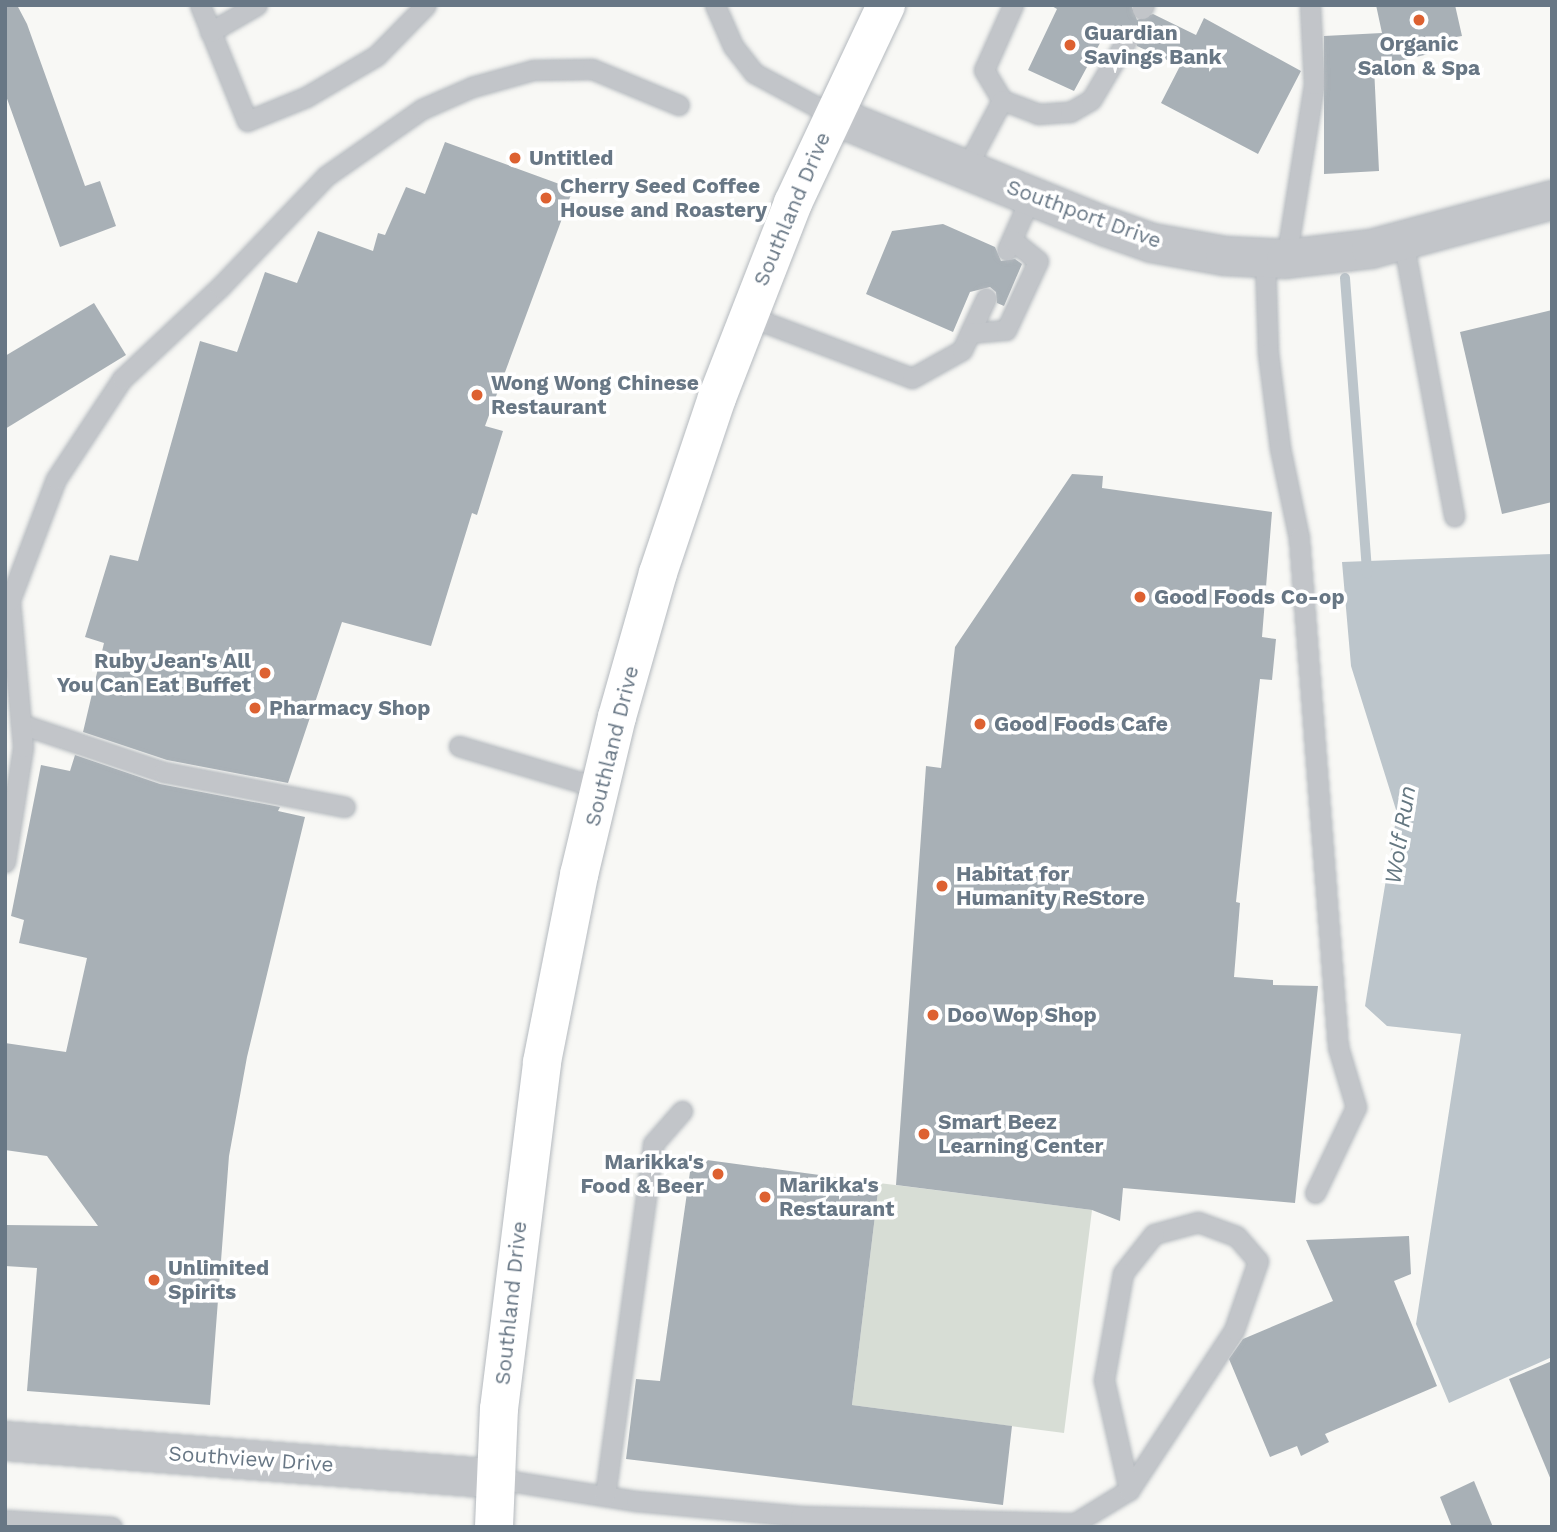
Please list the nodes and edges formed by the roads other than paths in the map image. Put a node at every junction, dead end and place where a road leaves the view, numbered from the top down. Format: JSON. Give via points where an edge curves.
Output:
{"nodes":[{"id":1,"x":200,"y":5,"type":"edge"},
{"id":2,"x":257,"y":5,"type":"edge"},
{"id":3,"x":426,"y":5,"type":"edge"},
{"id":4,"x":715,"y":5,"type":"edge"},
{"id":5,"x":886,"y":5,"type":"edge"},
{"id":6,"x":1013,"y":5,"type":"edge"},
{"id":7,"x":1310,"y":5,"type":"edge"},
{"id":8,"x":210,"y":32,"type":"junction"},
{"id":9,"x":1126,"y":41,"type":"dead end"},
{"id":10,"x":1002,"y":100,"type":"junction"},
{"id":11,"x":679,"y":105,"type":"dead end"},
{"id":12,"x":832,"y":115,"type":"junction"},
{"id":13,"x":965,"y":170,"type":"junction"},
{"id":14,"x":1031,"y":196,"type":"junction"},
{"id":15,"x":1552,"y":200,"type":"edge"},
{"id":16,"x":1403,"y":240,"type":"junction"},
{"id":17,"x":1275,"y":258,"type":"junction"},
{"id":18,"x":986,"y":298,"type":"dead end"},
{"id":19,"x":748,"y":316,"type":"junction"},
{"id":20,"x":970,"y":333,"type":"junction"},
{"id":21,"x":1454,"y":516,"type":"dead end"},
{"id":22,"x":21,"y":724,"type":"junction"},
{"id":23,"x":459,"y":746,"type":"dead end"},
{"id":24,"x":600,"y":788,"type":"junction"},
{"id":25,"x":345,"y":807,"type":"dead end"},
{"id":26,"x":5,"y":862,"type":"edge"},
{"id":27,"x":682,"y":1111,"type":"dead end"},
{"id":28,"x":1315,"y":1193,"type":"dead end"},
{"id":29,"x":5,"y":1441,"type":"edge"},
{"id":30,"x":498,"y":1479,"type":"junction"},
{"id":31,"x":1129,"y":1490,"type":"junction"},
{"id":32,"x":605,"y":1496,"type":"junction"},
{"id":33,"x":5,"y":1520,"type":"edge"},
{"id":34,"x":112,"y":1527,"type":"edge"},
{"id":35,"x":494,"y":1527,"type":"edge"}],
"edges":[{"from":1,"to":8,"type":"lane"},
{"from":2,"to":8,"type":"lane"},
{"from":3,"to":8,"type":"lane","via":[[376,56],[306,97],[247,121]]},
{"from":4,"to":12,"type":"lane","via":[[733,46],[754,73]]},
{"from":5,"to":12,"type":"main road","name":"Southland Drive"},
{"from":6,"to":10,"type":"lane","via":[[984,69]]},
{"from":7,"to":17,"type":"lane","via":[[1314,84]]},
{"from":9,"to":10,"type":"lane","via":[[1091,100],[1070,112],[1038,114]]},
{"from":10,"to":13,"type":"lane"},
{"from":11,"to":22,"type":"lane","via":[[592,69],[533,70],[472,87],[422,109],[327,176],[220,288],[122,379],[56,478],[9,600]]},
{"from":12,"to":13,"type":"street","name":"Southport Drive"},
{"from":12,"to":19,"type":"main road","name":"Southland Drive"},
{"from":13,"to":14,"type":"street","name":"Southport Drive"},
{"from":14,"to":17,"type":"street","name":"Southport Drive","via":[[1152,243],[1225,256]]},
{"from":14,"to":20,"type":"lane","via":[[1009,246],[1038,261],[1006,330]]},
{"from":15,"to":16,"type":"street","name":"Southport Drive"},
{"from":16,"to":17,"type":"street","name":"Southport Drive"},
{"from":16,"to":21,"type":"lane"},
{"from":17,"to":28,"type":"lane","via":[[1270,367],[1280,448],[1299,538],[1338,1047],[1356,1107]]},
{"from":18,"to":20,"type":"lane"},
{"from":19,"to":20,"type":"lane","via":[[912,377],[962,350]]},
{"from":19,"to":24,"type":"main road","name":"Southland Drive","via":[[658,573]]},
{"from":22,"to":25,"type":"lane","via":[[164,772]]},
{"from":22,"to":26,"type":"lane","via":[[21,774]]},
{"from":23,"to":24,"type":"lane"},
{"from":24,"to":30,"type":"main road","name":"Southland Drive","via":[[542,1062],[499,1409]]},
{"from":27,"to":32,"type":"lane","via":[[653,1144]]},
{"from":29,"to":30,"type":"street","name":"Southview Drive"},
{"from":30,"to":32,"type":"lane"},
{"from":30,"to":35,"type":"main road","name":"Southland Drive"},
{"from":31,"to":31,"type":"lane","via":[[1234,1330],[1258,1261],[1236,1237],[1198,1222],[1154,1234],[1123,1273],[1104,1380]]},
{"from":31,"to":32,"type":"lane","via":[[1075,1523],[800,1516]]},
{"from":33,"to":34,"type":"lane"}]}
